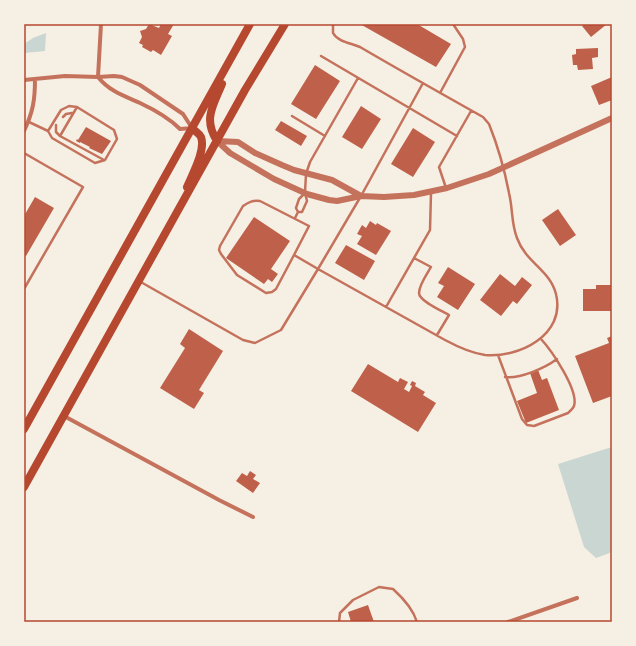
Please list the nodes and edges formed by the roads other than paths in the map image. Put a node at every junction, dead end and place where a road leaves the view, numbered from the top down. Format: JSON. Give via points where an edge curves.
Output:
{"nodes":[{"id":1,"x":101,"y":24,"type":"edge"},
{"id":2,"x":250,"y":24,"type":"edge"},
{"id":3,"x":285,"y":24,"type":"edge"},
{"id":4,"x":334,"y":24,"type":"edge"},
{"id":5,"x":453,"y":24,"type":"edge"},
{"id":6,"x":321,"y":56,"type":"dead end"},
{"id":7,"x":232,"y":57,"type":"junction"},
{"id":8,"x":98,"y":77,"type":"junction"},
{"id":9,"x":358,"y":78,"type":"junction"},
{"id":10,"x":35,"y":79,"type":"junction"},
{"id":11,"x":24,"y":80,"type":"edge"},
{"id":12,"x":423,"y":83,"type":"junction"},
{"id":13,"x":440,"y":93,"type":"junction"},
{"id":14,"x":77,"y":107,"type":"junction"},
{"id":15,"x":409,"y":108,"type":"junction"},
{"id":16,"x":471,"y":111,"type":"junction"},
{"id":17,"x":73,"y":113,"type":"junction"},
{"id":18,"x":292,"y":116,"type":"dead end"},
{"id":19,"x":63,"y":117,"type":"dead end"},
{"id":20,"x":612,"y":118,"type":"edge"},
{"id":21,"x":29,"y":122,"type":"junction"},
{"id":22,"x":56,"y":125,"type":"dead end"},
{"id":23,"x":192,"y":128,"type":"junction"},
{"id":24,"x":24,"y":131,"type":"edge"},
{"id":25,"x":48,"y":131,"type":"junction"},
{"id":26,"x":60,"y":136,"type":"junction"},
{"id":27,"x":325,"y":136,"type":"junction"},
{"id":28,"x":457,"y":136,"type":"junction"},
{"id":29,"x":217,"y":141,"type":"junction"},
{"id":30,"x":24,"y":153,"type":"edge"},
{"id":31,"x":105,"y":160,"type":"junction"},
{"id":32,"x":502,"y":168,"type":"junction"},
{"id":33,"x":306,"y":174,"type":"junction"},
{"id":34,"x":447,"y":188,"type":"junction"},
{"id":35,"x":431,"y":192,"type":"junction"},
{"id":36,"x":305,"y":193,"type":"junction"},
{"id":37,"x":361,"y":196,"type":"junction"},
{"id":38,"x":298,"y":212,"type":"junction"},
{"id":39,"x":175,"y":217,"type":"junction"},
{"id":40,"x":295,"y":218,"type":"junction"},
{"id":41,"x":294,"y":255,"type":"junction"},
{"id":42,"x":414,"y":258,"type":"junction"},
{"id":43,"x":318,"y":269,"type":"junction"},
{"id":44,"x":139,"y":281,"type":"junction"},
{"id":45,"x":24,"y":289,"type":"edge"},
{"id":46,"x":386,"y":307,"type":"junction"},
{"id":47,"x":437,"y":335,"type":"junction"},
{"id":48,"x":541,"y":339,"type":"junction"},
{"id":49,"x":498,"y":355,"type":"junction"},
{"id":50,"x":557,"y":359,"type":"junction"},
{"id":51,"x":505,"y":377,"type":"junction"},
{"id":52,"x":33,"y":412,"type":"junction"},
{"id":53,"x":64,"y":416,"type":"junction"},
{"id":54,"x":24,"y":429,"type":"edge"},
{"id":55,"x":24,"y":435,"type":"edge"},
{"id":56,"x":24,"y":486,"type":"edge"},
{"id":57,"x":253,"y":517,"type":"dead end"},
{"id":58,"x":577,"y":598,"type":"dead end"},
{"id":59,"x":339,"y":622,"type":"edge"},
{"id":60,"x":417,"y":622,"type":"edge"},
{"id":61,"x":508,"y":622,"type":"edge"}],
"edges":[{"from":1,"to":8,"type":"street"},
{"from":2,"to":7,"type":"highway"},
{"from":3,"to":29,"type":"highway"},
{"from":4,"to":12,"type":"lane","via":[[333,33],[338,38],[356,45]]},
{"from":5,"to":13,"type":"lane","via":[[464,38],[465,47]]},
{"from":6,"to":9,"type":"lane"},
{"from":7,"to":23,"type":"highway"},
{"from":7,"to":29,"type":"highway","via":[[209,116]]},
{"from":8,"to":10,"type":"street","via":[[66,76]]},
{"from":8,"to":23,"type":"street","via":[[106,87],[163,115],[180,129]]},
{"from":8,"to":23,"type":"street","via":[[114,76],[140,85],[183,114]]},
{"from":9,"to":15,"type":"lane"},
{"from":9,"to":27,"type":"lane"},
{"from":10,"to":11,"type":"street"},
{"from":10,"to":21,"type":"street","via":[[35,101]]},
{"from":12,"to":13,"type":"lane"},
{"from":12,"to":15,"type":"lane"},
{"from":13,"to":16,"type":"lane"},
{"from":14,"to":17,"type":"lane"},
{"from":14,"to":25,"type":"lane","via":[[69,106],[61,110]]},
{"from":14,"to":31,"type":"lane","via":[[114,130],[117,139]]},
{"from":15,"to":28,"type":"lane"},
{"from":15,"to":37,"type":"lane"},
{"from":16,"to":28,"type":"lane"},
{"from":16,"to":32,"type":"lane","via":[[489,124]]},
{"from":17,"to":19,"type":"lane"},
{"from":17,"to":26,"type":"lane"},
{"from":18,"to":27,"type":"lane"},
{"from":20,"to":32,"type":"street"},
{"from":21,"to":24,"type":"street"},
{"from":21,"to":25,"type":"lane"},
{"from":22,"to":26,"type":"lane","via":[[56,132]]},
{"from":23,"to":39,"type":"highway","via":[[201,138],[201,151]]},
{"from":23,"to":52,"type":"highway"},
{"from":25,"to":31,"type":"lane","via":[[52,138],[95,163]]},
{"from":26,"to":31,"type":"lane"},
{"from":27,"to":33,"type":"lane"},
{"from":28,"to":34,"type":"lane","via":[[439,167]]},
{"from":29,"to":33,"type":"street","via":[[238,142],[255,153]]},
{"from":29,"to":36,"type":"street","via":[[230,153],[267,176]]},
{"from":29,"to":39,"type":"highway"},
{"from":30,"to":45,"type":"lane","via":[[83,187]]},
{"from":32,"to":34,"type":"street"},
{"from":32,"to":48,"type":"lane","via":[[517,238],[528,258],[550,279],[557,296],[555,319]]},
{"from":33,"to":36,"type":"lane"},
{"from":33,"to":37,"type":"street","via":[[332,180]]},
{"from":34,"to":35,"type":"street"},
{"from":35,"to":37,"type":"street","via":[[401,197]]},
{"from":35,"to":42,"type":"lane","via":[[430,230]]},
{"from":36,"to":37,"type":"street","via":[[337,200]]},
{"from":36,"to":38,"type":"lane","via":[[299,199],[296,208]]},
{"from":36,"to":38,"type":"lane","via":[[307,201],[302,212]]},
{"from":37,"to":43,"type":"lane"},
{"from":38,"to":40,"type":"lane"},
{"from":39,"to":44,"type":"highway"},
{"from":40,"to":41,"type":"lane","via":[[309,226]]},
{"from":40,"to":41,"type":"lane","via":[[260,201],[248,202],[243,206],[219,250],[237,275],[266,292],[276,289]]},
{"from":41,"to":43,"type":"lane"},
{"from":42,"to":46,"type":"lane"},
{"from":42,"to":47,"type":"lane","via":[[431,267],[420,287],[420,296],[449,315]]},
{"from":43,"to":44,"type":"lane","via":[[281,330],[255,343],[243,340]]},
{"from":43,"to":46,"type":"lane"},
{"from":44,"to":53,"type":"highway"},
{"from":46,"to":47,"type":"lane"},
{"from":47,"to":49,"type":"lane","via":[[470,352]]},
{"from":48,"to":49,"type":"lane","via":[[528,347]]},
{"from":48,"to":50,"type":"lane"},
{"from":49,"to":51,"type":"lane"},
{"from":50,"to":51,"type":"lane","via":[[519,377]]},
{"from":50,"to":51,"type":"lane","via":[[573,394],[574,406],[568,413],[534,426],[524,424]]},
{"from":52,"to":54,"type":"highway"},
{"from":52,"to":55,"type":"highway"},
{"from":53,"to":56,"type":"highway"},
{"from":53,"to":57,"type":"street"},
{"from":58,"to":61,"type":"street"},
{"from":59,"to":60,"type":"lane","via":[[340,613],[353,600],[379,587],[393,589],[412,610]]}]}
